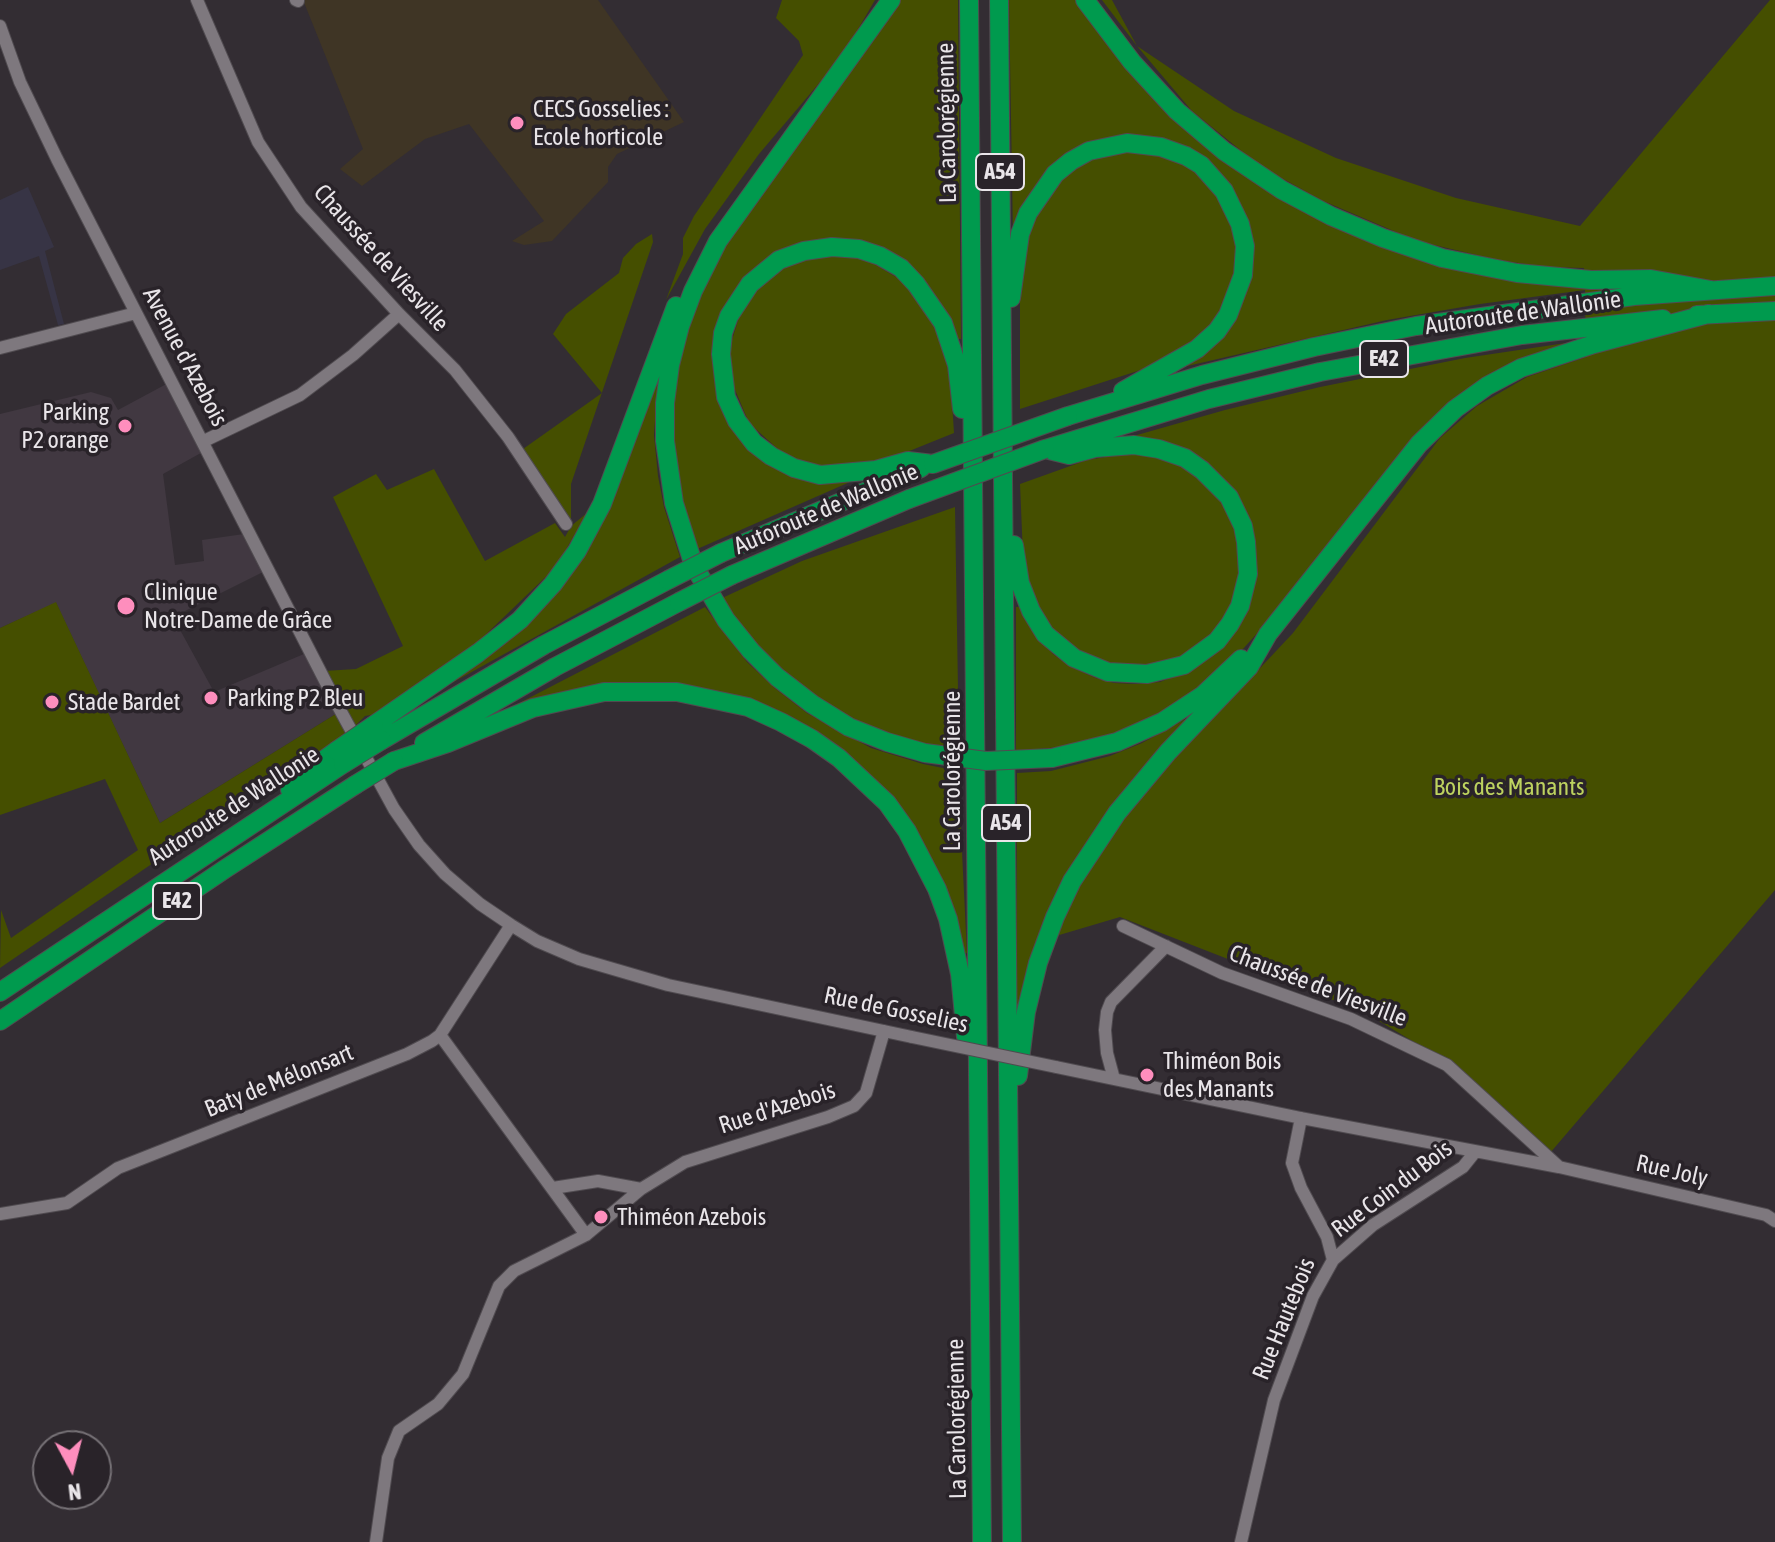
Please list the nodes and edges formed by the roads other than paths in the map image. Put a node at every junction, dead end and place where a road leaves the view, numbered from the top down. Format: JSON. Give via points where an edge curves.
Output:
{"nodes":[{"id":1,"x":197,"y":0,"type":"edge"},
{"id":2,"x":891,"y":0,"type":"edge"},
{"id":3,"x":969,"y":0,"type":"edge"},
{"id":4,"x":999,"y":0,"type":"edge"},
{"id":5,"x":1085,"y":0,"type":"edge"},
{"id":6,"x":0,"y":26,"type":"edge"},
{"id":7,"x":718,"y":241,"type":"junction"},
{"id":8,"x":1775,"y":286,"type":"edge"},
{"id":9,"x":1711,"y":290,"type":"junction"},
{"id":10,"x":1775,"y":311,"type":"edge"},
{"id":11,"x":136,"y":313,"type":"junction"},
{"id":12,"x":399,"y":314,"type":"junction"},
{"id":13,"x":1708,"y":314,"type":"junction"},
{"id":14,"x":1002,"y":344,"type":"junction"},
{"id":15,"x":0,"y":348,"type":"edge"},
{"id":16,"x":1104,"y":404,"type":"junction"},
{"id":17,"x":204,"y":441,"type":"junction"},
{"id":18,"x":1068,"y":448,"type":"junction"},
{"id":19,"x":908,"y":467,"type":"junction"},
{"id":20,"x":973,"y":471,"type":"junction"},
{"id":21,"x":1004,"y":491,"type":"junction"},
{"id":22,"x":566,"y":524,"type":"dead end"},
{"id":23,"x":1268,"y":634,"type":"junction"},
{"id":24,"x":338,"y":706,"type":"joint"},
{"id":25,"x":378,"y":732,"type":"junction"},
{"id":26,"x":394,"y":761,"type":"junction"},
{"id":27,"x":511,"y":925,"type":"junction"},
{"id":28,"x":1123,"y":926,"type":"dead end"},
{"id":29,"x":1166,"y":946,"type":"junction"},
{"id":30,"x":0,"y":992,"type":"edge"},
{"id":31,"x":0,"y":1021,"type":"edge"},
{"id":32,"x":884,"y":1031,"type":"junction"},
{"id":33,"x":440,"y":1035,"type":"junction"},
{"id":34,"x":978,"y":1066,"type":"junction"},
{"id":35,"x":1114,"y":1079,"type":"junction"},
{"id":36,"x":1301,"y":1118,"type":"junction"},
{"id":37,"x":1475,"y":1152,"type":"junction"},
{"id":38,"x":1009,"y":1155,"type":"junction"},
{"id":39,"x":1559,"y":1167,"type":"junction"},
{"id":40,"x":553,"y":1188,"type":"junction"},
{"id":41,"x":641,"y":1189,"type":"junction"},
{"id":42,"x":7,"y":1214,"type":"edge"},
{"id":43,"x":1775,"y":1221,"type":"edge"},
{"id":44,"x":586,"y":1235,"type":"junction"},
{"id":45,"x":1333,"y":1260,"type":"junction"},
{"id":46,"x":376,"y":1542,"type":"edge"},
{"id":47,"x":982,"y":1542,"type":"edge"},
{"id":48,"x":1012,"y":1542,"type":"edge"},
{"id":49,"x":1241,"y":1542,"type":"edge"}],
"edges":[{"from":1,"to":12,"type":"street","name":"Chaussée de Viesville","via":[[258,142],[301,207]]},
{"from":2,"to":7,"type":"highway"},
{"from":3,"to":20,"type":"highway","name":"La Carolorégienne","number":"A54"},
{"from":4,"to":14,"type":"highway","number":"A54"},
{"from":5,"to":9,"type":"highway","via":[[1177,111],[1224,151],[1331,216],[1442,258],[1517,273],[1651,279]]},
{"from":6,"to":11,"type":"street","name":"Avenue d'Azebois","via":[[20,82]]},
{"from":7,"to":23,"type":"highway","bridge":true,"via":[[693,291],[670,365],[665,403],[674,503],[694,566],[726,620],[777,677],[812,704],[849,727],[925,753],[986,761],[1052,758],[1117,742],[1162,722],[1203,695]]},
{"from":7,"to":25,"type":"highway","via":[[701,254],[683,287],[602,504],[577,551],[520,620]]},
{"from":8,"to":9,"type":"highway","name":"Autoroute de Wallonie","number":"E42"},
{"from":9,"to":16,"type":"highway","name":"Autoroute de Wallonie","number":"E42","via":[[1416,326],[1314,347]]},
{"from":10,"to":13,"type":"highway","name":"Autoroute de Wallonie","number":"E42"},
{"from":11,"to":15,"type":"street"},
{"from":11,"to":17,"type":"street","name":"Avenue d'Azebois"},
{"from":12,"to":17,"type":"street","via":[[300,395]]},
{"from":12,"to":22,"type":"street","name":"Chaussée de Viesville","via":[[455,370]]},
{"from":13,"to":18,"type":"highway","name":"Autoroute de Wallonie","number":"E42","via":[[1522,335],[1335,369],[1209,399]]},
{"from":13,"to":23,"type":"highway","via":[[1521,368],[1455,409],[1419,444]]},
{"from":14,"to":16,"type":"highway","via":[[1020,234],[1055,174],[1089,151],[1115,144],[1148,145],[1186,156],[1224,191],[1240,224],[1243,275],[1228,315],[1207,340]]},
{"from":14,"to":21,"type":"highway","number":"A54"},
{"from":16,"to":19,"type":"highway","name":"Autoroute de Wallonie","number":"E42","bridge":true,"via":[[933,464]]},
{"from":17,"to":24,"type":"street","name":"Avenue d'Azebois"},
{"from":18,"to":21,"type":"highway","via":[[1134,445],[1185,458],[1223,490],[1237,510],[1248,558],[1240,606],[1217,641],[1184,665],[1147,674],[1108,672],[1074,658],[1045,634],[1020,583]]},
{"from":18,"to":26,"type":"highway","name":"Autoroute de Wallonie","number":"E42","bridge":true,"via":[[1045,449],[909,499],[732,575],[555,667]]},
{"from":19,"to":20,"type":"highway","via":[[820,475],[771,456],[737,421],[721,375],[723,333],[750,284],[779,260],[832,247],[859,249],[901,268],[916,284],[952,345]]},
{"from":19,"to":25,"type":"highway","name":"Autoroute de Wallonie","bridge":true,"via":[[721,553]]},
{"from":20,"to":34,"type":"highway","name":"La Carolorégienne","number":"A54"},
{"from":21,"to":38,"type":"highway","number":"A54"},
{"from":23,"to":38,"type":"highway","via":[[1249,667],[1117,813],[1072,881],[1042,952],[1026,1012]]},
{"from":24,"to":27,"type":"street","name":"Rue de Gosselies","via":[[419,845],[445,874]]},
{"from":25,"to":30,"type":"highway","name":"Autoroute de Wallonie","number":"E42","bridge":true,"via":[[297,779],[283,802]]},
{"from":26,"to":31,"type":"highway","name":"Autoroute de Wallonie","number":"E42","bridge":true},
{"from":26,"to":34,"type":"highway","via":[[533,708],[604,692],[677,692],[748,707],[781,722],[865,781],[925,861],[956,948],[967,1043]]},
{"from":27,"to":32,"type":"street","name":"Rue de Gosselies","via":[[579,959],[656,982]]},
{"from":27,"to":33,"type":"street","name":"Baty de Mélonsart"},
{"from":28,"to":29,"type":"street","name":"Chaussée de Viesville"},
{"from":29,"to":35,"type":"street","via":[[1107,1012],[1107,1053]]},
{"from":29,"to":39,"type":"street","name":"Chaussée de Viesville","via":[[1222,973],[1351,1019],[1447,1065]]},
{"from":32,"to":35,"type":"street","name":"Rue de Gosselies","bridge":true},
{"from":32,"to":41,"type":"street","name":"Rue d'Azebois","via":[[866,1093],[854,1106],[685,1162]]},
{"from":33,"to":40,"type":"street"},
{"from":33,"to":42,"type":"street","name":"Baty de Mélonsart","via":[[407,1054],[118,1168],[67,1203]]},
{"from":34,"to":47,"type":"highway","name":"La Carolorégienne","number":"A54"},
{"from":35,"to":36,"type":"street","name":"Rue de Gosselies"},
{"from":36,"to":37,"type":"street","name":"Rue de Gosselies"},
{"from":36,"to":45,"type":"street","name":"Rue Hautebois","via":[[1292,1163]]},
{"from":37,"to":39,"type":"street","name":"Rue de Gosselies"},
{"from":37,"to":45,"type":"street","name":"Rue Coin du Bois","via":[[1463,1167],[1373,1225]]},
{"from":38,"to":48,"type":"highway","number":"A54"},
{"from":39,"to":43,"type":"street","name":"Rue Joly"},
{"from":40,"to":41,"type":"street","via":[[598,1181]]},
{"from":40,"to":44,"type":"street"},
{"from":41,"to":44,"type":"street","name":"Rue d'Azebois"},
{"from":44,"to":46,"type":"street","name":"Rue d'Azebois","via":[[514,1271],[499,1286],[463,1374],[438,1404],[399,1431],[388,1458]]},
{"from":45,"to":49,"type":"street","name":"Rue Hautebois","via":[[1313,1296],[1274,1400]]}]}
